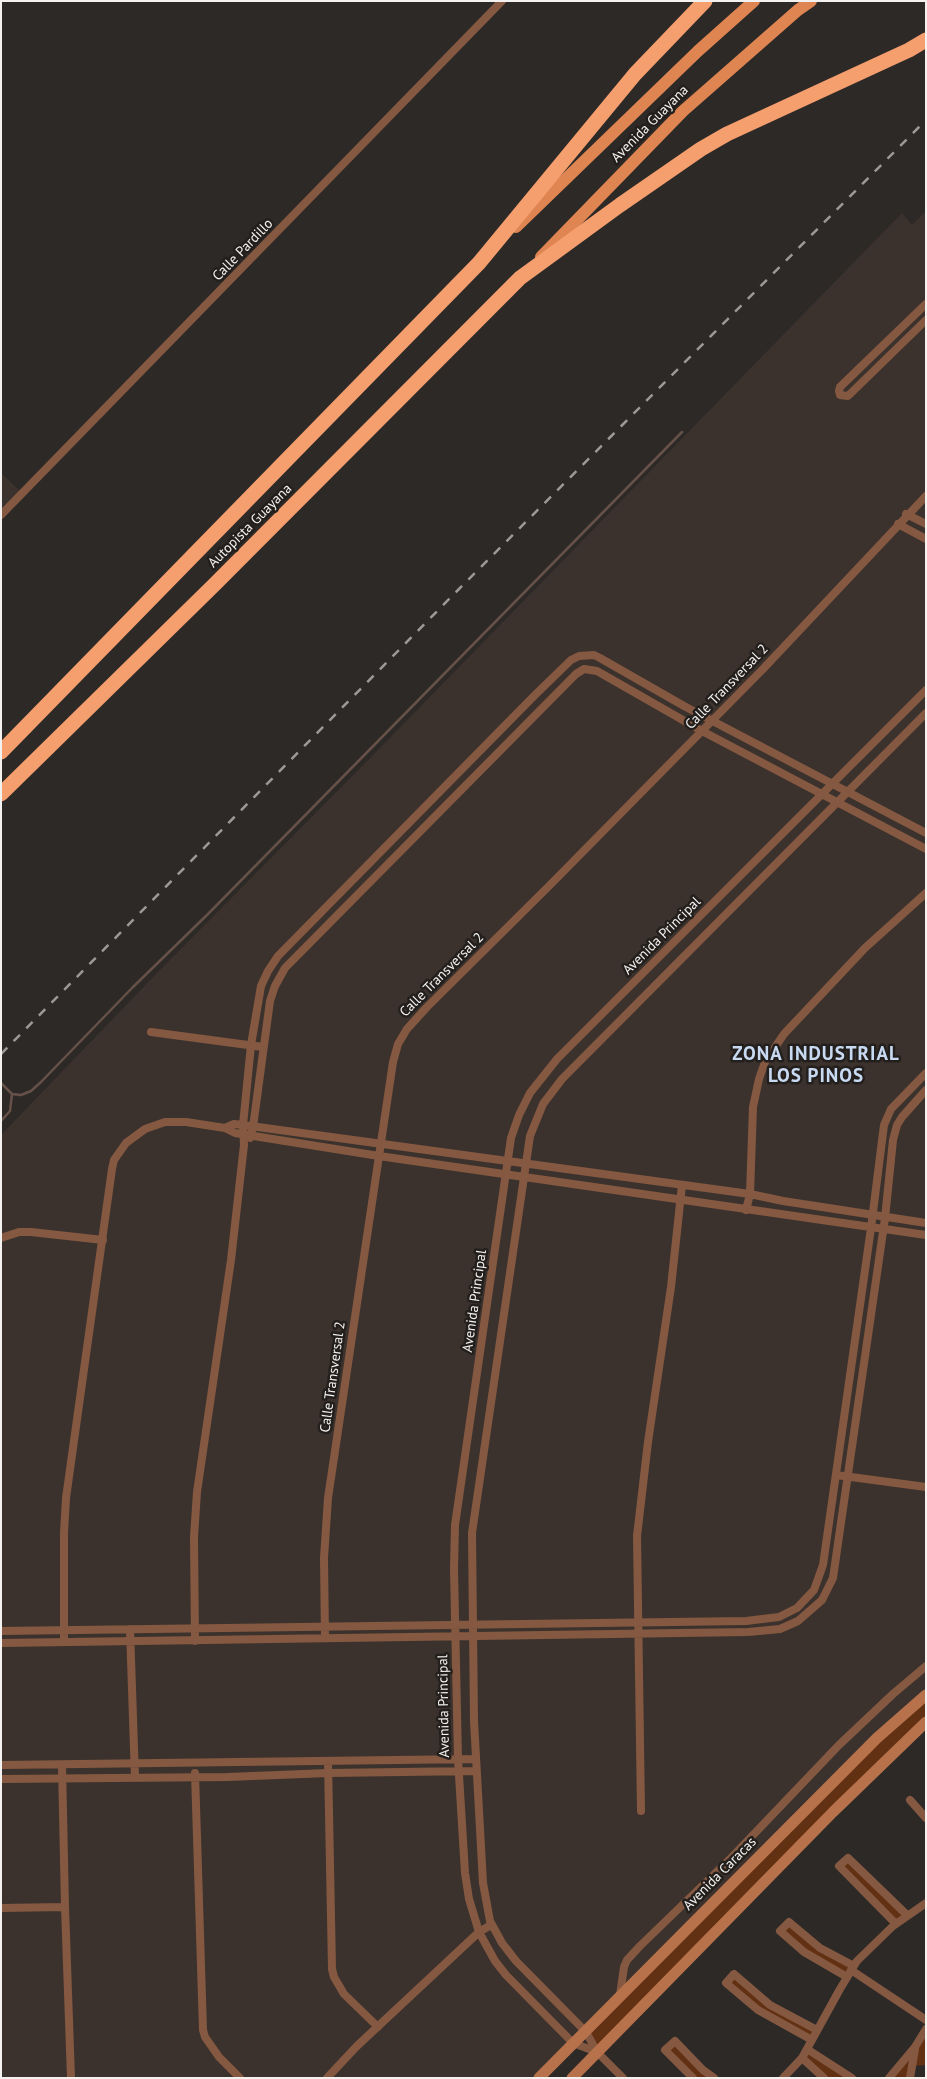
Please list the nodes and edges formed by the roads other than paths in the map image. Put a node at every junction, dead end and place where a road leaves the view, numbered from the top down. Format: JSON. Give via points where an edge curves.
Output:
{"nodes":[{"id":1,"x":502,"y":1,"type":"edge"},
{"id":2,"x":705,"y":1,"type":"edge"},
{"id":3,"x":754,"y":1,"type":"edge"},
{"id":4,"x":811,"y":1,"type":"edge"},
{"id":5,"x":926,"y":40,"type":"edge"},
{"id":6,"x":479,"y":262,"type":"junction"},
{"id":7,"x":520,"y":278,"type":"junction"},
{"id":8,"x":926,"y":304,"type":"edge"},
{"id":9,"x":926,"y":320,"type":"edge"},
{"id":10,"x":926,"y":496,"type":"edge"},
{"id":11,"x":906,"y":514,"type":"junction"},
{"id":12,"x":1,"y":515,"type":"edge"},
{"id":13,"x":898,"y":524,"type":"junction"},
{"id":14,"x":926,"y":524,"type":"edge"},
{"id":15,"x":926,"y":539,"type":"edge"},
{"id":16,"x":587,"y":655,"type":"junction"},
{"id":17,"x":584,"y":669,"type":"junction"},
{"id":18,"x":926,"y":690,"type":"edge"},
{"id":19,"x":534,"y":696,"type":"junction"},
{"id":20,"x":545,"y":706,"type":"junction"},
{"id":21,"x":926,"y":713,"type":"edge"},
{"id":22,"x":712,"y":720,"type":"junction"},
{"id":23,"x":702,"y":730,"type":"junction"},
{"id":24,"x":1,"y":752,"type":"edge"},
{"id":25,"x":832,"y":784,"type":"junction"},
{"id":26,"x":847,"y":792,"type":"junction"},
{"id":27,"x":1,"y":794,"type":"edge"},
{"id":28,"x":822,"y":794,"type":"junction"},
{"id":29,"x":837,"y":802,"type":"junction"},
{"id":30,"x":926,"y":833,"type":"edge"},
{"id":31,"x":392,"y":840,"type":"junction"},
{"id":32,"x":403,"y":848,"type":"junction"},
{"id":33,"x":926,"y":848,"type":"edge"},
{"id":34,"x":926,"y":893,"type":"edge"},
{"id":35,"x":323,"y":910,"type":"junction"},
{"id":36,"x":333,"y":919,"type":"junction"},
{"id":37,"x":278,"y":956,"type":"junction"},
{"id":38,"x":289,"y":963,"type":"junction"},
{"id":39,"x":151,"y":1032,"type":"dead end"},
{"id":40,"x":251,"y":1045,"type":"junction"},
{"id":41,"x":263,"y":1048,"type":"junction"},
{"id":42,"x":926,"y":1073,"type":"edge"},
{"id":43,"x":541,"y":1078,"type":"junction"},
{"id":44,"x":554,"y":1088,"type":"junction"},
{"id":45,"x":926,"y":1090,"type":"edge"},
{"id":46,"x":530,"y":1093,"type":"junction"},
{"id":47,"x":543,"y":1104,"type":"junction"},
{"id":48,"x":886,"y":1119,"type":"junction"},
{"id":49,"x":243,"y":1125,"type":"junction"},
{"id":50,"x":897,"y":1125,"type":"junction"},
{"id":51,"x":253,"y":1126,"type":"junction"},
{"id":52,"x":225,"y":1128,"type":"junction"},
{"id":53,"x":242,"y":1134,"type":"junction"},
{"id":54,"x":252,"y":1136,"type":"junction"},
{"id":55,"x":381,"y":1144,"type":"junction"},
{"id":56,"x":244,"y":1145,"type":"junction"},
{"id":57,"x":379,"y":1156,"type":"junction"},
{"id":58,"x":508,"y":1161,"type":"junction"},
{"id":59,"x":525,"y":1164,"type":"junction"},
{"id":60,"x":506,"y":1175,"type":"junction"},
{"id":61,"x":523,"y":1177,"type":"junction"},
{"id":62,"x":682,"y":1185,"type":"junction"},
{"id":63,"x":750,"y":1194,"type":"junction"},
{"id":64,"x":682,"y":1200,"type":"junction"},
{"id":65,"x":746,"y":1210,"type":"junction"},
{"id":66,"x":873,"y":1216,"type":"junction"},
{"id":67,"x":885,"y":1218,"type":"junction"},
{"id":68,"x":926,"y":1223,"type":"edge"},
{"id":69,"x":871,"y":1228,"type":"junction"},
{"id":70,"x":884,"y":1229,"type":"junction"},
{"id":71,"x":926,"y":1235,"type":"edge"},
{"id":72,"x":1,"y":1238,"type":"edge"},
{"id":73,"x":102,"y":1240,"type":"junction"},
{"id":74,"x":464,"y":1459,"type":"junction"},
{"id":75,"x":481,"y":1461,"type":"junction"},
{"id":76,"x":836,"y":1475,"type":"junction"},
{"id":77,"x":848,"y":1477,"type":"junction"},
{"id":78,"x":926,"y":1487,"type":"edge"},
{"id":79,"x":458,"y":1502,"type":"junction"},
{"id":80,"x":475,"y":1504,"type":"junction"},
{"id":81,"x":732,"y":1621,"type":"junction"},
{"id":82,"x":638,"y":1622,"type":"junction"},
{"id":83,"x":455,"y":1624,"type":"junction"},
{"id":84,"x":472,"y":1624,"type":"junction"},
{"id":85,"x":325,"y":1626,"type":"junction"},
{"id":86,"x":195,"y":1628,"type":"junction"},
{"id":87,"x":130,"y":1629,"type":"junction"},
{"id":88,"x":64,"y":1630,"type":"junction"},
{"id":89,"x":1,"y":1631,"type":"edge"},
{"id":90,"x":733,"y":1632,"type":"junction"},
{"id":91,"x":638,"y":1634,"type":"junction"},
{"id":92,"x":455,"y":1636,"type":"junction"},
{"id":93,"x":472,"y":1636,"type":"junction"},
{"id":94,"x":325,"y":1638,"type":"junction"},
{"id":95,"x":195,"y":1641,"type":"junction"},
{"id":96,"x":64,"y":1642,"type":"junction"},
{"id":97,"x":131,"y":1642,"type":"junction"},
{"id":98,"x":1,"y":1643,"type":"edge"},
{"id":99,"x":926,"y":1666,"type":"edge"},
{"id":100,"x":926,"y":1695,"type":"edge"},
{"id":101,"x":926,"y":1722,"type":"edge"},
{"id":102,"x":475,"y":1759,"type":"junction"},
{"id":103,"x":458,"y":1760,"type":"junction"},
{"id":104,"x":328,"y":1761,"type":"junction"},
{"id":105,"x":134,"y":1764,"type":"junction"},
{"id":106,"x":195,"y":1764,"type":"junction"},
{"id":107,"x":1,"y":1765,"type":"edge"},
{"id":108,"x":62,"y":1765,"type":"junction"},
{"id":109,"x":475,"y":1771,"type":"junction"},
{"id":110,"x":459,"y":1772,"type":"junction"},
{"id":111,"x":328,"y":1773,"type":"junction"},
{"id":112,"x":196,"y":1776,"type":"junction"},
{"id":113,"x":135,"y":1778,"type":"junction"},
{"id":114,"x":1,"y":1779,"type":"edge"},
{"id":115,"x":63,"y":1779,"type":"junction"},
{"id":116,"x":910,"y":1800,"type":"dead end"},
{"id":117,"x":642,"y":1811,"type":"dead end"},
{"id":118,"x":924,"y":1812,"type":"edge"},
{"id":119,"x":926,"y":1903,"type":"edge"},
{"id":120,"x":65,"y":1907,"type":"junction"},
{"id":121,"x":1,"y":1908,"type":"edge"},
{"id":122,"x":907,"y":1916,"type":"junction"},
{"id":123,"x":896,"y":1924,"type":"junction"},
{"id":124,"x":492,"y":1925,"type":"junction"},
{"id":125,"x":479,"y":1932,"type":"junction"},
{"id":126,"x":850,"y":1971,"type":"junction"},
{"id":127,"x":620,"y":1997,"type":"junction"},
{"id":128,"x":926,"y":2020,"type":"edge"},
{"id":129,"x":378,"y":2027,"type":"junction"},
{"id":130,"x":926,"y":2029,"type":"edge"},
{"id":131,"x":817,"y":2030,"type":"junction"},
{"id":132,"x":586,"y":2032,"type":"junction"},
{"id":133,"x":812,"y":2040,"type":"junction"},
{"id":134,"x":574,"y":2043,"type":"junction"},
{"id":135,"x":915,"y":2047,"type":"junction"},
{"id":136,"x":807,"y":2049,"type":"junction"},
{"id":137,"x":597,"y":2052,"type":"junction"},
{"id":138,"x":802,"y":2058,"type":"junction"},
{"id":139,"x":71,"y":2078,"type":"edge"},
{"id":140,"x":240,"y":2078,"type":"edge"},
{"id":141,"x":327,"y":2078,"type":"edge"},
{"id":142,"x":539,"y":2078,"type":"edge"},
{"id":143,"x":572,"y":2078,"type":"edge"},
{"id":144,"x":623,"y":2078,"type":"edge"},
{"id":145,"x":693,"y":2078,"type":"edge"},
{"id":146,"x":714,"y":2078,"type":"edge"},
{"id":147,"x":783,"y":2078,"type":"edge"},
{"id":148,"x":824,"y":2078,"type":"edge"},
{"id":149,"x":852,"y":2078,"type":"edge"},
{"id":150,"x":888,"y":2078,"type":"edge"},
{"id":151,"x":910,"y":2078,"type":"edge"}],
"edges":[{"from":1,"to":12,"type":"street","name":"Calle Pardillo"},
{"from":2,"to":6,"type":"highway","name":"Autopista Guayana","via":[[635,74]]},
{"from":3,"to":6,"type":"main road","name":"Avenida Guayana"},
{"from":4,"to":7,"type":"main road","name":"Avenida Guayana","via":[[683,111]]},
{"from":5,"to":7,"type":"highway","name":"Autopista Guayana","via":[[700,148]]},
{"from":6,"to":24,"type":"highway","name":"Autopista Guayana"},
{"from":7,"to":27,"type":"highway","name":"Autopista Guayana"},
{"from":8,"to":9,"type":"street","via":[[840,388],[840,395],[848,396]]},
{"from":10,"to":11,"type":"street","name":"Calle Transversal 2"},
{"from":11,"to":13,"type":"street","name":"Calle Transversal 2"},
{"from":11,"to":14,"type":"street"},
{"from":13,"to":15,"type":"street"},
{"from":13,"to":22,"type":"street","name":"Calle Transversal 2"},
{"from":16,"to":17,"type":"street"},
{"from":16,"to":19,"type":"street","via":[[571,660]]},
{"from":16,"to":22,"type":"street","via":[[600,658]]},
{"from":17,"to":20,"type":"street"},
{"from":17,"to":23,"type":"street","via":[[596,670]]},
{"from":18,"to":25,"type":"street","name":"Avenida Principal"},
{"from":19,"to":20,"type":"street"},
{"from":19,"to":31,"type":"street"},
{"from":20,"to":32,"type":"street"},
{"from":21,"to":26,"type":"street"},
{"from":22,"to":23,"type":"street","name":"Calle Transversal 2"},
{"from":22,"to":25,"type":"street"},
{"from":23,"to":28,"type":"street"},
{"from":23,"to":55,"type":"street","name":"Calle Transversal 2","via":[[407,1029],[392,1062]]},
{"from":25,"to":26,"type":"street"},
{"from":25,"to":28,"type":"street","name":"Avenida Principal"},
{"from":26,"to":29,"type":"street"},
{"from":26,"to":30,"type":"street"},
{"from":28,"to":29,"type":"street"},
{"from":28,"to":43,"type":"street","name":"Avenida Principal"},
{"from":29,"to":33,"type":"street"},
{"from":29,"to":44,"type":"street"},
{"from":31,"to":32,"type":"street"},
{"from":31,"to":35,"type":"street"},
{"from":32,"to":36,"type":"street"},
{"from":34,"to":63,"type":"street","via":[[865,948],[770,1053],[756,1090]]},
{"from":35,"to":36,"type":"street"},
{"from":35,"to":37,"type":"street"},
{"from":36,"to":38,"type":"street"},
{"from":37,"to":38,"type":"street"},
{"from":37,"to":40,"type":"street","via":[[261,986]]},
{"from":38,"to":41,"type":"street","via":[[272,994]]},
{"from":39,"to":40,"type":"street"},
{"from":40,"to":41,"type":"street"},
{"from":40,"to":49,"type":"street"},
{"from":41,"to":51,"type":"street"},
{"from":42,"to":48,"type":"street","via":[[891,1108]]},
{"from":43,"to":44,"type":"street"},
{"from":43,"to":46,"type":"street","name":"Avenida Principal"},
{"from":44,"to":47,"type":"street"},
{"from":45,"to":50,"type":"street"},
{"from":46,"to":47,"type":"street"},
{"from":46,"to":58,"type":"street","name":"Avenida Principal","via":[[515,1126]]},
{"from":47,"to":59,"type":"street","via":[[531,1131]]},
{"from":48,"to":50,"type":"street"},
{"from":48,"to":66,"type":"street"},
{"from":49,"to":51,"type":"street"},
{"from":49,"to":52,"type":"street"},
{"from":49,"to":53,"type":"street"},
{"from":50,"to":67,"type":"street","via":[[891,1150]]},
{"from":51,"to":54,"type":"street"},
{"from":51,"to":55,"type":"street"},
{"from":52,"to":53,"type":"street"},
{"from":52,"to":73,"type":"street","via":[[165,1122],[145,1129],[126,1143],[114,1160]]},
{"from":53,"to":54,"type":"street"},
{"from":53,"to":56,"type":"street"},
{"from":54,"to":56,"type":"street"},
{"from":54,"to":57,"type":"street"},
{"from":55,"to":57,"type":"street","name":"Calle Transversal 2"},
{"from":55,"to":58,"type":"street"},
{"from":56,"to":86,"type":"street","via":[[231,1260],[197,1492]]},
{"from":57,"to":60,"type":"street"},
{"from":57,"to":85,"type":"street","name":"Calle Transversal 2","via":[[328,1505],[324,1558]]},
{"from":58,"to":59,"type":"street"},
{"from":58,"to":60,"type":"street","name":"Avenida Principal"},
{"from":59,"to":61,"type":"street"},
{"from":59,"to":62,"type":"street"},
{"from":60,"to":61,"type":"street"},
{"from":60,"to":74,"type":"street","name":"Avenida Principal"},
{"from":61,"to":64,"type":"street"},
{"from":61,"to":75,"type":"street"},
{"from":62,"to":63,"type":"street"},
{"from":62,"to":64,"type":"street"},
{"from":63,"to":65,"type":"street"},
{"from":63,"to":66,"type":"street"},
{"from":64,"to":65,"type":"street"},
{"from":64,"to":82,"type":"street","via":[[638,1522]]},
{"from":65,"to":69,"type":"street"},
{"from":66,"to":67,"type":"street"},
{"from":66,"to":69,"type":"street"},
{"from":67,"to":68,"type":"street"},
{"from":67,"to":70,"type":"street"},
{"from":69,"to":70,"type":"street"},
{"from":69,"to":76,"type":"street"},
{"from":70,"to":71,"type":"street"},
{"from":70,"to":77,"type":"street"},
{"from":72,"to":73,"type":"street","via":[[30,1232]]},
{"from":73,"to":88,"type":"street","via":[[66,1498]]},
{"from":74,"to":75,"type":"street"},
{"from":74,"to":79,"type":"street","name":"Avenida Principal"},
{"from":75,"to":80,"type":"street"},
{"from":76,"to":77,"type":"street"},
{"from":76,"to":81,"type":"street","via":[[823,1565],[814,1590],[797,1608],[779,1617]]},
{"from":77,"to":78,"type":"street"},
{"from":77,"to":90,"type":"street","via":[[833,1578],[822,1600],[804,1618],[786,1627]]},
{"from":79,"to":80,"type":"street"},
{"from":79,"to":83,"type":"street","name":"Avenida Principal","via":[[454,1550]]},
{"from":80,"to":84,"type":"street"},
{"from":81,"to":82,"type":"street"},
{"from":81,"to":90,"type":"street"},
{"from":82,"to":84,"type":"street"},
{"from":82,"to":91,"type":"street"},
{"from":83,"to":84,"type":"street"},
{"from":83,"to":85,"type":"street"},
{"from":83,"to":92,"type":"street","name":"Avenida Principal"},
{"from":84,"to":93,"type":"street"},
{"from":85,"to":86,"type":"street"},
{"from":85,"to":94,"type":"street","name":"Calle Transversal 2"},
{"from":86,"to":87,"type":"street"},
{"from":86,"to":95,"type":"street"},
{"from":87,"to":88,"type":"street"},
{"from":87,"to":97,"type":"street"},
{"from":88,"to":89,"type":"street"},
{"from":88,"to":96,"type":"street"},
{"from":90,"to":91,"type":"street"},
{"from":91,"to":93,"type":"street"},
{"from":91,"to":117,"type":"street"},
{"from":92,"to":93,"type":"street"},
{"from":92,"to":94,"type":"street"},
{"from":92,"to":103,"type":"street","name":"Avenida Principal"},
{"from":93,"to":102,"type":"street"},
{"from":94,"to":95,"type":"street"},
{"from":95,"to":97,"type":"street"},
{"from":96,"to":97,"type":"street"},
{"from":96,"to":98,"type":"street"},
{"from":97,"to":105,"type":"street"},
{"from":99,"to":127,"type":"street","via":[[839,1745],[740,1849],[640,1946],[624,1967]]},
{"from":100,"to":127,"type":"street","name":"Avenida Caracas","via":[[853,1762]]},
{"from":101,"to":137,"type":"street"},
{"from":102,"to":103,"type":"street"},
{"from":102,"to":109,"type":"street"},
{"from":103,"to":104,"type":"street"},
{"from":103,"to":110,"type":"street","name":"Avenida Principal"},
{"from":104,"to":106,"type":"street"},
{"from":104,"to":111,"type":"street"},
{"from":105,"to":106,"type":"street"},
{"from":105,"to":108,"type":"street"},
{"from":105,"to":113,"type":"street"},
{"from":106,"to":112,"type":"street"},
{"from":107,"to":108,"type":"street"},
{"from":108,"to":115,"type":"street"},
{"from":109,"to":110,"type":"street"},
{"from":109,"to":124,"type":"street","via":[[482,1883]]},
{"from":110,"to":111,"type":"street"},
{"from":110,"to":125,"type":"street","name":"Avenida Principal","via":[[465,1874]]},
{"from":111,"to":112,"type":"street"},
{"from":111,"to":129,"type":"street","via":[[332,1969],[344,1994]]},
{"from":112,"to":113,"type":"street"},
{"from":112,"to":140,"type":"street","via":[[202,2025],[210,2045]]},
{"from":113,"to":115,"type":"street"},
{"from":114,"to":115,"type":"street"},
{"from":115,"to":120,"type":"street"},
{"from":116,"to":118,"type":"street"},
{"from":119,"to":122,"type":"street"},
{"from":120,"to":121,"type":"street"},
{"from":120,"to":139,"type":"street"},
{"from":122,"to":123,"type":"street"},
{"from":122,"to":123,"type":"street","via":[[848,1858],[839,1866]]},
{"from":123,"to":126,"type":"street"},
{"from":124,"to":125,"type":"street"},
{"from":124,"to":132,"type":"street","via":[[516,1961]]},
{"from":125,"to":129,"type":"street"},
{"from":125,"to":134,"type":"street","name":"Avenida Principal","via":[[500,1968]]},
{"from":126,"to":126,"type":"street","via":[[804,1952],[780,1931],[789,1922]]},
{"from":126,"to":128,"type":"street"},
{"from":126,"to":131,"type":"street"},
{"from":127,"to":132,"type":"street","name":"Avenida Caracas"},
{"from":129,"to":141,"type":"street"},
{"from":130,"to":135,"type":"street"},
{"from":131,"to":133,"type":"street"},
{"from":131,"to":133,"type":"street","via":[[770,2005],[734,1974],[726,1982],[758,2010]]},
{"from":132,"to":134,"type":"street","name":"Avenida Caracas"},
{"from":132,"to":137,"type":"street"},
{"from":133,"to":136,"type":"street"},
{"from":134,"to":137,"type":"street"},
{"from":134,"to":142,"type":"street","name":"Avenida Caracas"},
{"from":135,"to":150,"type":"street"},
{"from":135,"to":151,"type":"street"},
{"from":136,"to":138,"type":"street"},
{"from":136,"to":149,"type":"street"},
{"from":137,"to":143,"type":"street"},
{"from":137,"to":144,"type":"street"},
{"from":138,"to":147,"type":"street"},
{"from":138,"to":148,"type":"street"},
{"from":145,"to":146,"type":"street","via":[[665,2050],[674,2041]]}]}
